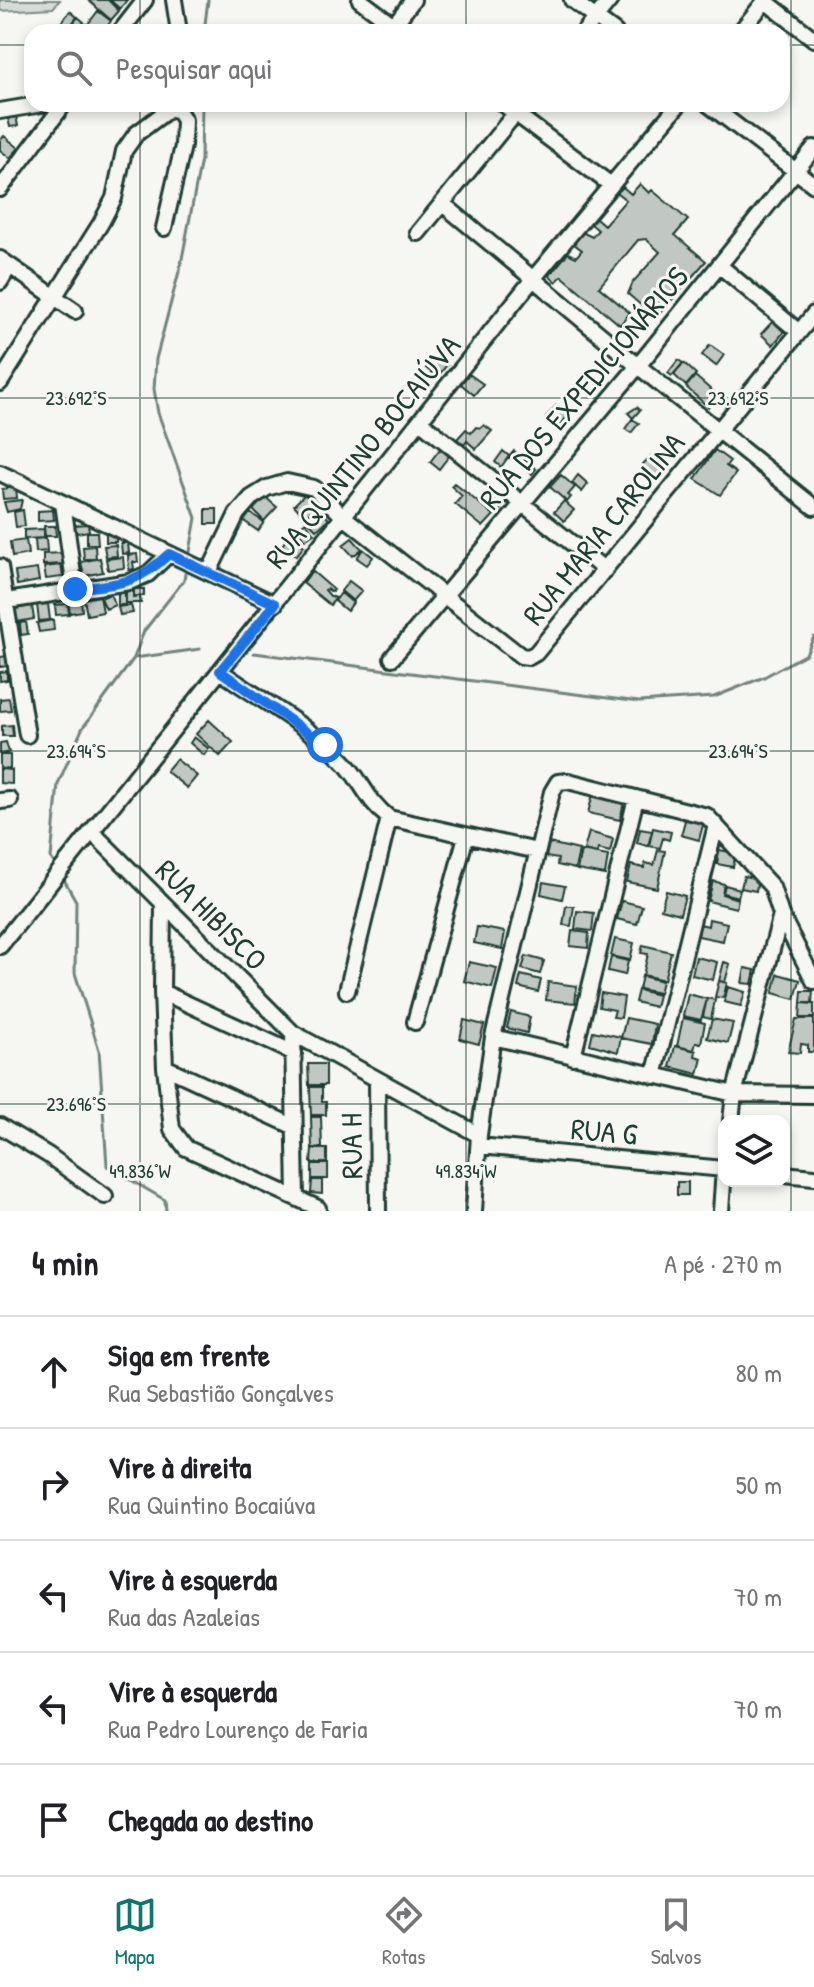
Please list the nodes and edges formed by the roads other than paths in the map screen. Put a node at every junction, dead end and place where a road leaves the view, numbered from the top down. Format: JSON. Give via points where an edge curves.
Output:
{"nodes":[{"id":1,"x":145,"y":0,"type":"edge"},
{"id":2,"x":174,"y":0,"type":"edge"},
{"id":3,"x":360,"y":0,"type":"edge"},
{"id":4,"x":413,"y":0,"type":"edge"},
{"id":5,"x":572,"y":0,"type":"edge"},
{"id":6,"x":610,"y":0,"type":"edge"},
{"id":7,"x":765,"y":0,"type":"edge"},
{"id":8,"x":596,"y":17,"type":"junction"},
{"id":9,"x":126,"y":24,"type":"edge"},
{"id":10,"x":178,"y":24,"type":"edge"},
{"id":11,"x":393,"y":24,"type":"edge"},
{"id":12,"x":401,"y":24,"type":"edge"},
{"id":13,"x":590,"y":24,"type":"edge"},
{"id":14,"x":605,"y":24,"type":"edge"},
{"id":15,"x":746,"y":24,"type":"edge"},
{"id":16,"x":814,"y":39,"type":"edge"},
{"id":17,"x":24,"y":107,"type":"edge"},
{"id":18,"x":0,"y":111,"type":"edge"},
{"id":19,"x":58,"y":112,"type":"edge"},
{"id":20,"x":166,"y":112,"type":"edge"},
{"id":21,"x":179,"y":112,"type":"edge"},
{"id":22,"x":517,"y":112,"type":"edge"},
{"id":23,"x":523,"y":112,"type":"edge"},
{"id":24,"x":672,"y":112,"type":"edge"},
{"id":25,"x":719,"y":112,"type":"edge"},
{"id":26,"x":814,"y":148,"type":"edge"},
{"id":27,"x":796,"y":171,"type":"junction"},
{"id":28,"x":611,"y":185,"type":"junction"},
{"id":29,"x":814,"y":185,"type":"edge"},
{"id":30,"x":0,"y":189,"type":"edge"},
{"id":31,"x":443,"y":204,"type":"junction"},
{"id":32,"x":164,"y":228,"type":"dead end"},
{"id":33,"x":418,"y":233,"type":"dead end"},
{"id":34,"x":5,"y":263,"type":"edge"},
{"id":35,"x":720,"y":266,"type":"junction"},
{"id":36,"x":533,"y":279,"type":"junction"},
{"id":37,"x":0,"y":282,"type":"edge"},
{"id":38,"x":55,"y":297,"type":"junction"},
{"id":39,"x":75,"y":311,"type":"dead end"},
{"id":40,"x":814,"y":314,"type":"edge"},
{"id":41,"x":799,"y":332,"type":"junction"},
{"id":42,"x":638,"y":366,"type":"junction"},
{"id":43,"x":0,"y":383,"type":"edge"},
{"id":44,"x":421,"y":422,"type":"junction"},
{"id":45,"x":717,"y":431,"type":"junction"},
{"id":46,"x":0,"y":473,"type":"edge"},
{"id":47,"x":63,"y":503,"type":"junction"},
{"id":48,"x":521,"y":503,"type":"junction"},
{"id":49,"x":814,"y":507,"type":"edge"},
{"id":50,"x":344,"y":517,"type":"junction"},
{"id":51,"x":173,"y":556,"type":"junction"},
{"id":52,"x":0,"y":567,"type":"edge"},
{"id":53,"x":202,"y":569,"type":"junction"},
{"id":54,"x":605,"y":570,"type":"junction"},
{"id":55,"x":75,"y":589,"type":"junction"},
{"id":56,"x":446,"y":597,"type":"junction"},
{"id":57,"x":3,"y":601,"type":"edge"},
{"id":58,"x":275,"y":604,"type":"junction"},
{"id":59,"x":392,"y":658,"type":"dead end"},
{"id":60,"x":220,"y":671,"type":"junction"},
{"id":61,"x":27,"y":735,"type":"dead end"},
{"id":62,"x":636,"y":798,"type":"junction"},
{"id":63,"x":389,"y":818,"type":"junction"},
{"id":64,"x":716,"y":825,"type":"junction"},
{"id":65,"x":92,"y":832,"type":"junction"},
{"id":66,"x":466,"y":836,"type":"junction"},
{"id":67,"x":537,"y":851,"type":"junction"},
{"id":68,"x":163,"y":905,"type":"junction"},
{"id":69,"x":779,"y":908,"type":"junction"},
{"id":70,"x":0,"y":946,"type":"edge"},
{"id":71,"x":814,"y":981,"type":"edge"},
{"id":72,"x":347,"y":991,"type":"dead end"},
{"id":73,"x":162,"y":992,"type":"junction"},
{"id":74,"x":415,"y":1022,"type":"dead end"},
{"id":75,"x":293,"y":1033,"type":"junction"},
{"id":76,"x":493,"y":1037,"type":"junction"},
{"id":77,"x":294,"y":1053,"type":"junction"},
{"id":78,"x":573,"y":1057,"type":"junction"},
{"id":79,"x":165,"y":1067,"type":"junction"},
{"id":80,"x":654,"y":1076,"type":"junction"},
{"id":81,"x":377,"y":1079,"type":"junction"},
{"id":82,"x":734,"y":1094,"type":"junction"},
{"id":83,"x":814,"y":1095,"type":"edge"},
{"id":84,"x":732,"y":1115,"type":"edge"},
{"id":85,"x":0,"y":1126,"type":"edge"},
{"id":86,"x":295,"y":1127,"type":"junction"},
{"id":87,"x":479,"y":1140,"type":"junction"},
{"id":88,"x":718,"y":1168,"type":"edge"},
{"id":89,"x":790,"y":1175,"type":"edge"},
{"id":90,"x":814,"y":1177,"type":"edge"},
{"id":91,"x":723,"y":1187,"type":"edge"},
{"id":92,"x":105,"y":1196,"type":"dead end"},
{"id":93,"x":296,"y":1198,"type":"junction"},
{"id":94,"x":318,"y":1208,"type":"dead end"},
{"id":95,"x":378,"y":1211,"type":"edge"},
{"id":96,"x":474,"y":1211,"type":"edge"},
{"id":97,"x":721,"y":1211,"type":"edge"}],
"edges":[{"from":1,"to":9,"type":"street"},
{"from":2,"to":10,"type":"street"},
{"from":3,"to":11,"type":"street"},
{"from":4,"to":12,"type":"street"},
{"from":5,"to":8,"type":"street"},
{"from":6,"to":8,"type":"street"},
{"from":7,"to":15,"type":"street"},
{"from":7,"to":16,"type":"street"},
{"from":8,"to":13,"type":"street"},
{"from":8,"to":14,"type":"street"},
{"from":17,"to":18,"type":"street"},
{"from":19,"to":30,"type":"street"},
{"from":20,"to":38,"type":"street","via":[[136,134],[124,151],[114,198]]},
{"from":21,"to":32,"type":"street","via":[[183,146]]},
{"from":22,"to":31,"type":"street"},
{"from":23,"to":28,"type":"street"},
{"from":24,"to":28,"type":"street","name":"RUA QUINTINO BOCAIÚVA"},
{"from":25,"to":27,"type":"street"},
{"from":26,"to":27,"type":"street","name":"RUA DOS EXPEDICIONÁRIOS"},
{"from":27,"to":29,"type":"street"},
{"from":27,"to":35,"type":"street","name":"RUA DOS EXPEDICIONÁRIOS"},
{"from":28,"to":36,"type":"street","name":"RUA QUINTINO BOCAIÚVA"},
{"from":31,"to":33,"type":"street"},
{"from":31,"to":36,"type":"street"},
{"from":34,"to":37,"type":"street"},
{"from":34,"to":38,"type":"street"},
{"from":35,"to":41,"type":"street"},
{"from":35,"to":42,"type":"street","name":"RUA DOS EXPEDICIONÁRIOS"},
{"from":36,"to":42,"type":"street"},
{"from":36,"to":44,"type":"street","name":"RUA QUINTINO BOCAIÚVA"},
{"from":38,"to":39,"type":"street"},
{"from":38,"to":43,"type":"street"},
{"from":40,"to":41,"type":"street","name":"RUA MARIA CAROLINA"},
{"from":41,"to":45,"type":"street","name":"RUA MARIA CAROLINA"},
{"from":42,"to":45,"type":"street"},
{"from":42,"to":48,"type":"street","name":"RUA DOS EXPEDICIONÁRIOS"},
{"from":44,"to":48,"type":"street"},
{"from":44,"to":50,"type":"street","name":"RUA QUINTINO BOCAIÚVA"},
{"from":45,"to":49,"type":"street"},
{"from":45,"to":54,"type":"street","name":"RUA MARIA CAROLINA"},
{"from":46,"to":47,"type":"street"},
{"from":47,"to":51,"type":"street"},
{"from":47,"to":55,"type":"street"},
{"from":48,"to":54,"type":"street"},
{"from":48,"to":56,"type":"street","name":"RUA DOS EXPEDICIONÁRIOS"},
{"from":50,"to":53,"type":"street","via":[[314,488],[287,482],[267,488],[237,514]]},
{"from":50,"to":56,"type":"street"},
{"from":50,"to":58,"type":"street","name":"RUA QUINTINO BOCAIÚVA"},
{"from":51,"to":53,"type":"street"},
{"from":51,"to":55,"type":"street","via":[[129,582]]},
{"from":52,"to":57,"type":"street"},
{"from":53,"to":58,"type":"street"},
{"from":54,"to":56,"type":"street","name":"RUA MARIA CAROLINA","via":[[529,657]]},
{"from":55,"to":57,"type":"street"},
{"from":56,"to":59,"type":"street","name":"RUA DOS EXPEDICIONÁRIOS"},
{"from":57,"to":61,"type":"street"},
{"from":58,"to":60,"type":"street","name":"RUA QUINTINO BOCAIÚVA"},
{"from":60,"to":63,"type":"street","via":[[325,745]]},
{"from":60,"to":65,"type":"street","name":"RUA QUINTINO BOCAIÚVA"},
{"from":62,"to":64,"type":"street","via":[[707,816]]},
{"from":62,"to":67,"type":"street","via":[[558,782]]},
{"from":62,"to":78,"type":"street"},
{"from":63,"to":66,"type":"street"},
{"from":63,"to":72,"type":"street"},
{"from":64,"to":69,"type":"street","via":[[772,887]]},
{"from":64,"to":80,"type":"street"},
{"from":65,"to":68,"type":"street","name":"RUA HIBISCO"},
{"from":65,"to":70,"type":"street","name":"RUA QUINTINO BOCAIÚVA"},
{"from":66,"to":67,"type":"street"},
{"from":66,"to":74,"type":"street"},
{"from":67,"to":76,"type":"street"},
{"from":68,"to":73,"type":"street"},
{"from":68,"to":75,"type":"street","name":"RUA HIBISCO"},
{"from":69,"to":71,"type":"street"},
{"from":69,"to":82,"type":"street"},
{"from":73,"to":77,"type":"street"},
{"from":73,"to":79,"type":"street"},
{"from":75,"to":77,"type":"street"},
{"from":75,"to":81,"type":"street","name":"RUA HIBISCO"},
{"from":76,"to":78,"type":"street"},
{"from":76,"to":87,"type":"street"},
{"from":77,"to":86,"type":"street"},
{"from":78,"to":80,"type":"street"},
{"from":79,"to":86,"type":"street"},
{"from":79,"to":93,"type":"street","via":[[172,1129],[186,1148]]},
{"from":80,"to":82,"type":"street"},
{"from":81,"to":87,"type":"street","name":"RUA HIBISCO"},
{"from":81,"to":95,"type":"street","name":"RUA H"},
{"from":82,"to":83,"type":"street"},
{"from":82,"to":84,"type":"street"},
{"from":85,"to":92,"type":"street"},
{"from":86,"to":93,"type":"street"},
{"from":87,"to":88,"type":"street","name":"RUA G"},
{"from":87,"to":96,"type":"street"},
{"from":89,"to":90,"type":"street"},
{"from":91,"to":97,"type":"street"},
{"from":93,"to":94,"type":"street"}]}
